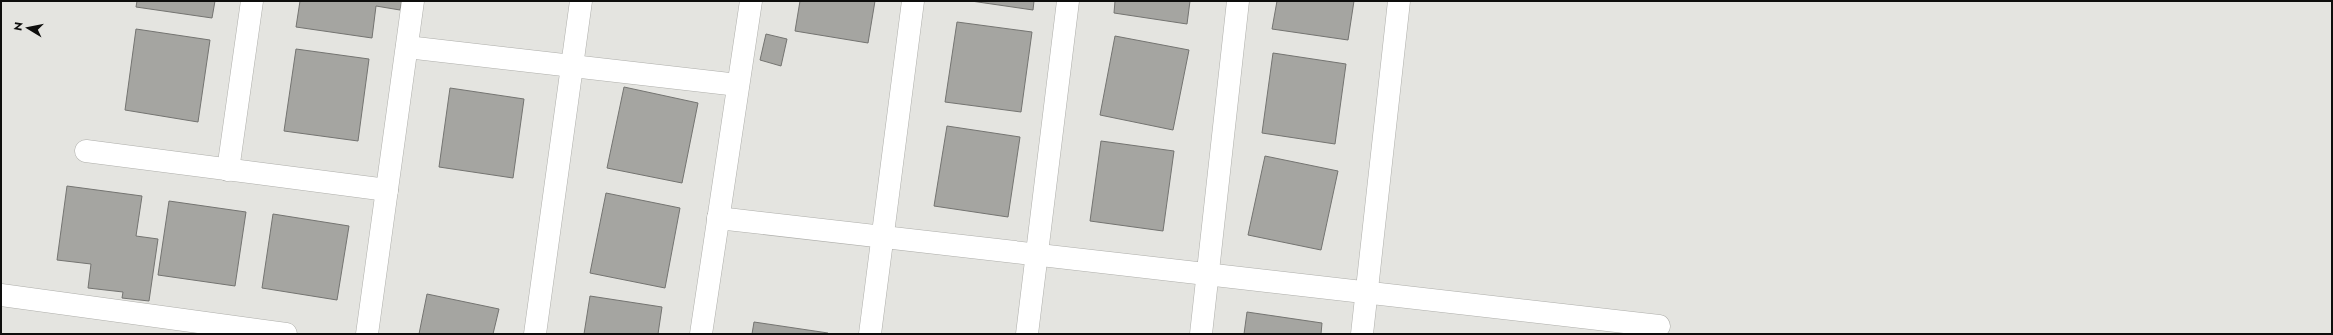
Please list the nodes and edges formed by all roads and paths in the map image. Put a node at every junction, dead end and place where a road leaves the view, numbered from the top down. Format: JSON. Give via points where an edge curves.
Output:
{"nodes":[{"id":1,"x":252,"y":1,"type":"edge"},
{"id":2,"x":413,"y":1,"type":"edge"},
{"id":3,"x":581,"y":1,"type":"edge"},
{"id":4,"x":751,"y":1,"type":"edge"},
{"id":5,"x":913,"y":1,"type":"edge"},
{"id":6,"x":1068,"y":1,"type":"edge"},
{"id":7,"x":1238,"y":1,"type":"edge"},
{"id":8,"x":1399,"y":1,"type":"edge"},
{"id":9,"x":406,"y":47,"type":"junction"},
{"id":10,"x":572,"y":64,"type":"junction"},
{"id":11,"x":738,"y":84,"type":"junction"},
{"id":12,"x":86,"y":151,"type":"dead end"},
{"id":13,"x":228,"y":170,"type":"junction"},
{"id":14,"x":386,"y":190,"type":"junction"},
{"id":15,"x":718,"y":218,"type":"junction"},
{"id":16,"x":883,"y":237,"type":"junction"},
{"id":17,"x":1037,"y":254,"type":"junction"},
{"id":18,"x":1208,"y":274,"type":"junction"},
{"id":19,"x":1367,"y":292,"type":"junction"},
{"id":20,"x":1,"y":295,"type":"edge"},
{"id":21,"x":1658,"y":326,"type":"dead end"},
{"id":22,"x":286,"y":334,"type":"edge"},
{"id":23,"x":367,"y":334,"type":"edge"},
{"id":24,"x":535,"y":334,"type":"edge"},
{"id":25,"x":701,"y":334,"type":"edge"},
{"id":26,"x":870,"y":334,"type":"edge"},
{"id":27,"x":1027,"y":334,"type":"edge"},
{"id":28,"x":1201,"y":334,"type":"edge"},
{"id":29,"x":1362,"y":334,"type":"edge"}],
"edges":[{"from":1,"to":13,"type":"street"},
{"from":2,"to":9,"type":"street"},
{"from":3,"to":10,"type":"street"},
{"from":4,"to":11,"type":"street"},
{"from":5,"to":16,"type":"street"},
{"from":6,"to":17,"type":"street"},
{"from":7,"to":18,"type":"street"},
{"from":8,"to":19,"type":"street"},
{"from":9,"to":10,"type":"street"},
{"from":9,"to":14,"type":"street"},
{"from":10,"to":11,"type":"street"},
{"from":10,"to":24,"type":"street"},
{"from":11,"to":15,"type":"street"},
{"from":12,"to":13,"type":"street"},
{"from":13,"to":14,"type":"street"},
{"from":14,"to":23,"type":"street"},
{"from":15,"to":16,"type":"street"},
{"from":15,"to":25,"type":"street"},
{"from":16,"to":17,"type":"street"},
{"from":16,"to":26,"type":"street"},
{"from":17,"to":18,"type":"street"},
{"from":17,"to":27,"type":"street"},
{"from":18,"to":19,"type":"street"},
{"from":18,"to":28,"type":"street"},
{"from":19,"to":21,"type":"street"},
{"from":19,"to":29,"type":"street"},
{"from":20,"to":22,"type":"street"}]}
